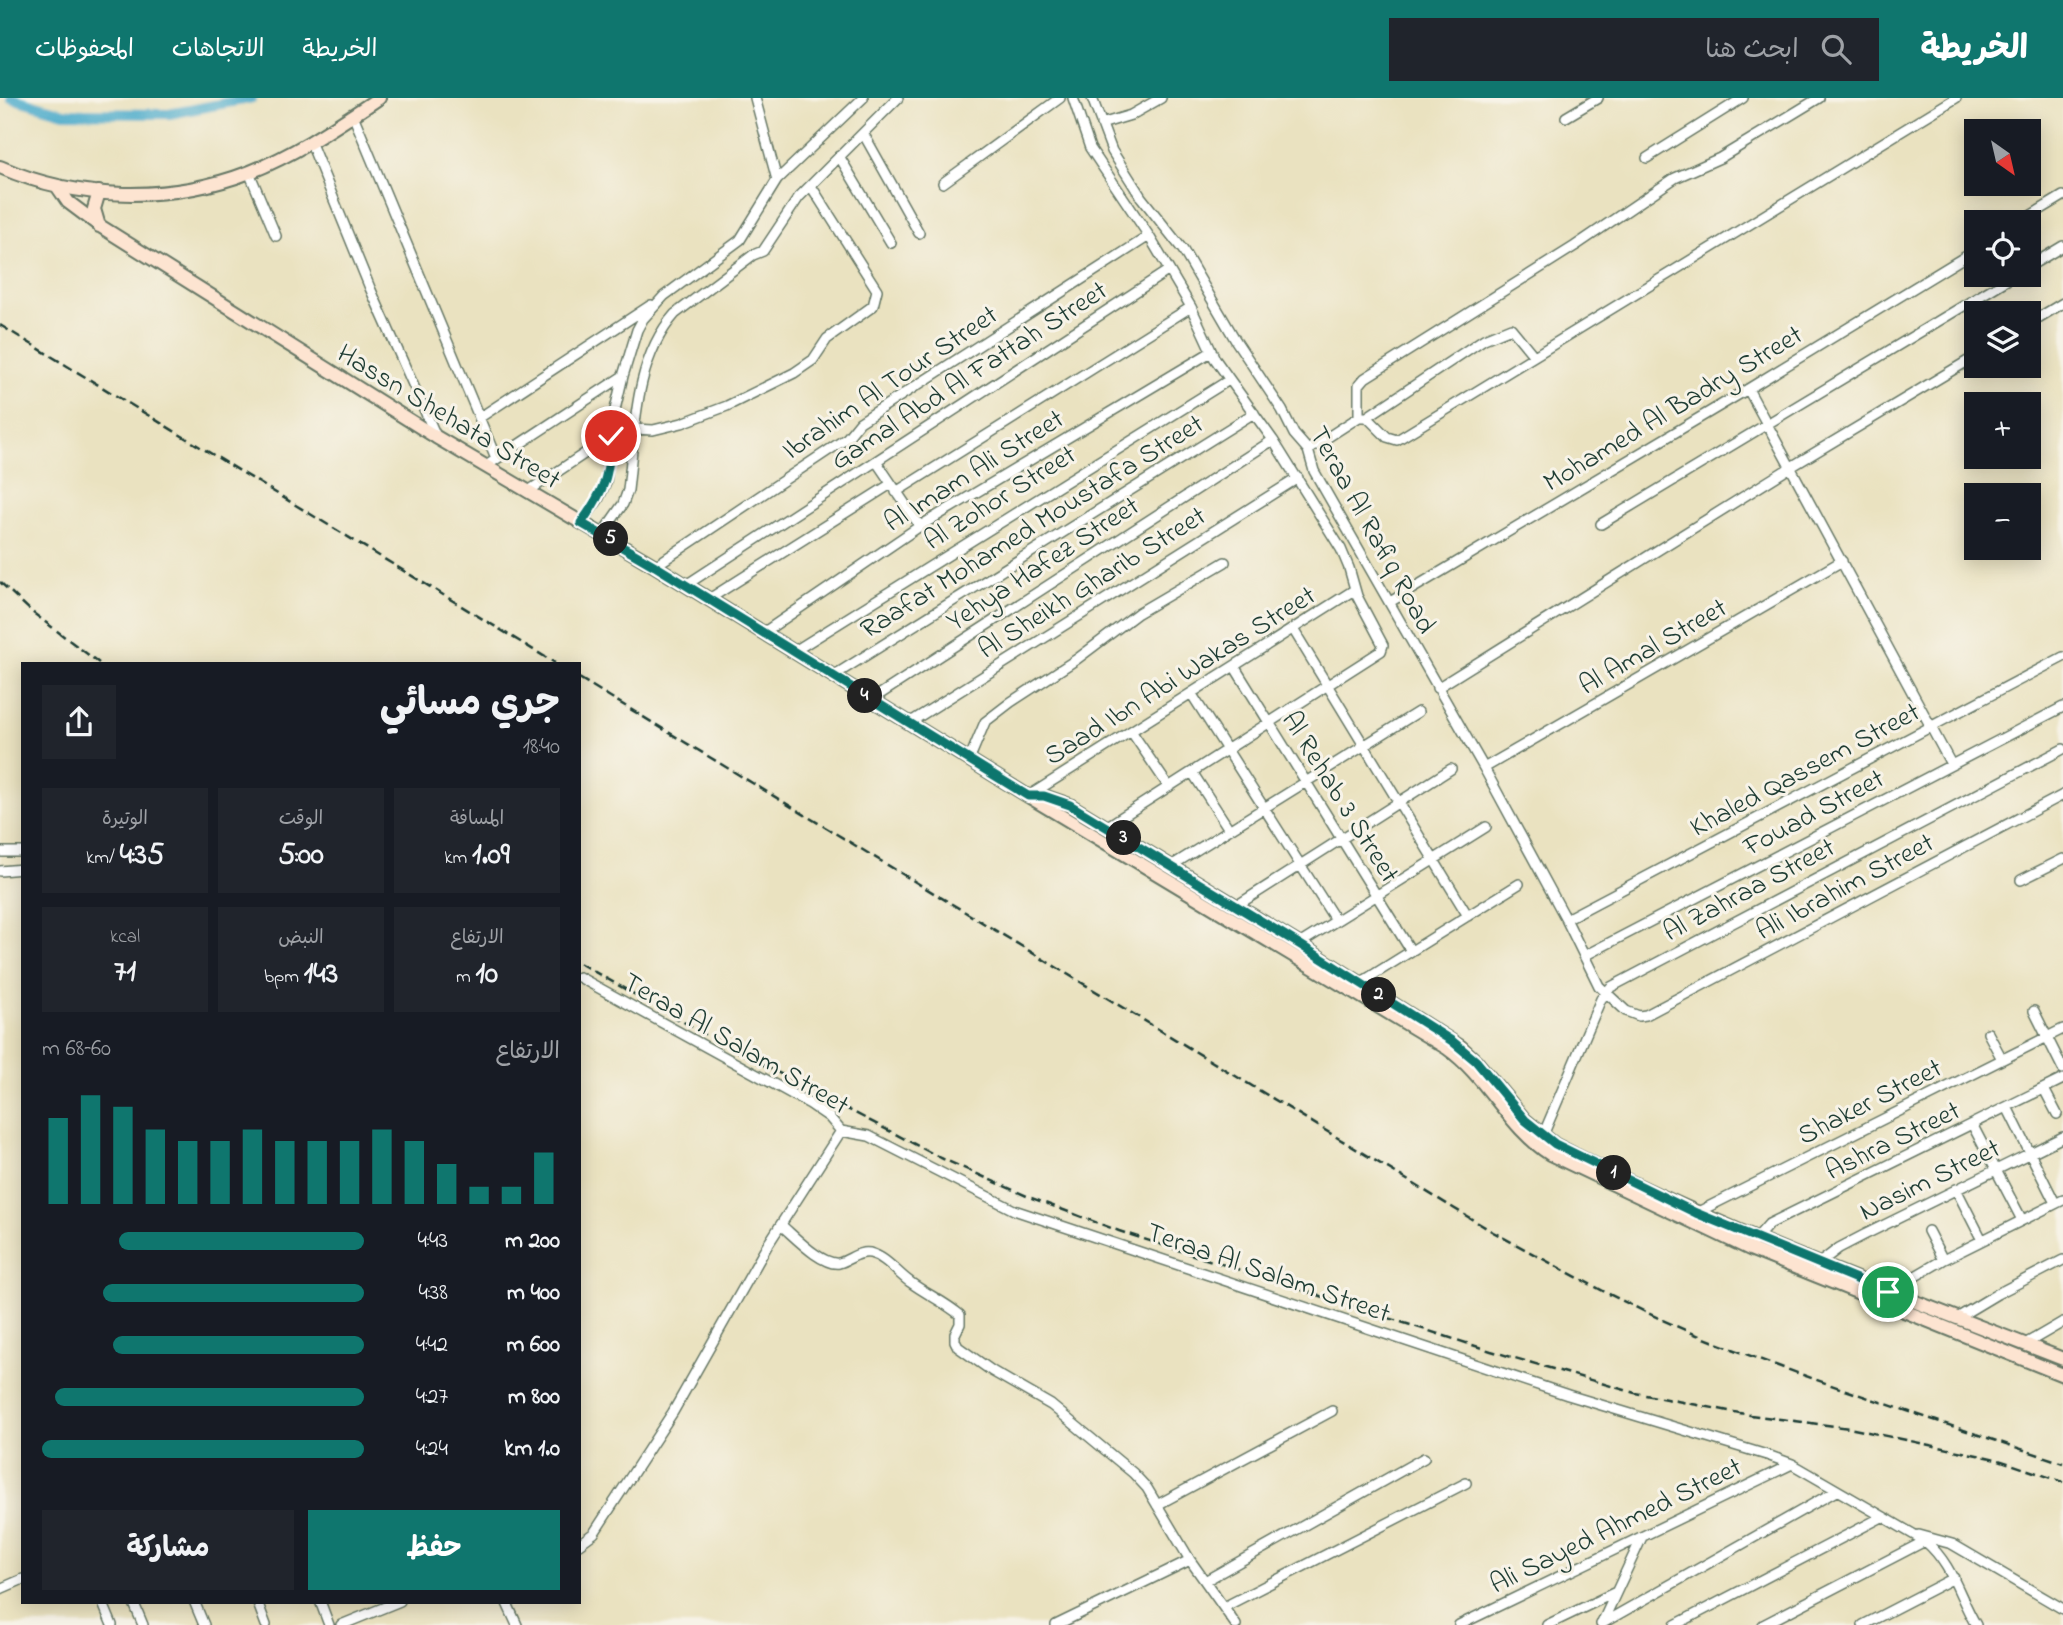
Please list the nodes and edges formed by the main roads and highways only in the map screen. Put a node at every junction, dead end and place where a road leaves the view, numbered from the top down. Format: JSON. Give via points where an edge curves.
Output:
{"nodes":[{"id":1,"x":379,"y":98,"type":"edge"},
{"id":2,"x":0,"y":167,"type":"edge"},
{"id":3,"x":57,"y":187,"type":"junction"},
{"id":4,"x":99,"y":192,"type":"junction"},
{"id":5,"x":100,"y":226,"type":"junction"},
{"id":6,"x":1028,"y":796,"type":"junction"},
{"id":7,"x":1541,"y":1141,"type":"junction"},
{"id":8,"x":1640,"y":1192,"type":"junction"},
{"id":9,"x":1752,"y":1244,"type":"junction"},
{"id":10,"x":2022,"y":1350,"type":"junction"},
{"id":11,"x":2063,"y":1359,"type":"edge"},
{"id":12,"x":2063,"y":1375,"type":"edge"}],
"edges":[{"from":1,"to":4,"type":"main road","via":[[310,142],[249,172],[193,188]]},
{"from":2,"to":3,"type":"main road"},
{"from":3,"to":4,"type":"main road"},
{"from":3,"to":5,"type":"main road","name":"Hassn Shehata Street","via":[[68,202]]},
{"from":4,"to":5,"type":"main road","via":[[94,209]]},
{"from":5,"to":6,"type":"main road","name":"Hassn Shehata Street","via":[[436,437],[491,462],[527,492]]},
{"from":6,"to":7,"type":"main road","name":"Hassn Shehata Street","via":[[1447,1048],[1469,1067],[1517,1127]]},
{"from":6,"to":7,"type":"main road","name":"Hassn Shehata Street","via":[[1060,800],[1299,944],[1468,1054]]},
{"from":7,"to":8,"type":"main road","name":"Hassn Shehata Street"},
{"from":8,"to":9,"type":"main road","name":"Hassn Shehata Street"},
{"from":8,"to":9,"type":"main road","name":"Hassn Shehata Street","via":[[1696,1213]]},
{"from":9,"to":10,"type":"main road","name":"Hassn Shehata Street"},
{"from":9,"to":10,"type":"main road","name":"Hassn Shehata Street","via":[[1818,1264],[1957,1318]]},
{"from":10,"to":11,"type":"main road","name":"Hassn Shehata Street"},
{"from":10,"to":12,"type":"main road","name":"Hassn Shehata Street"}]}
